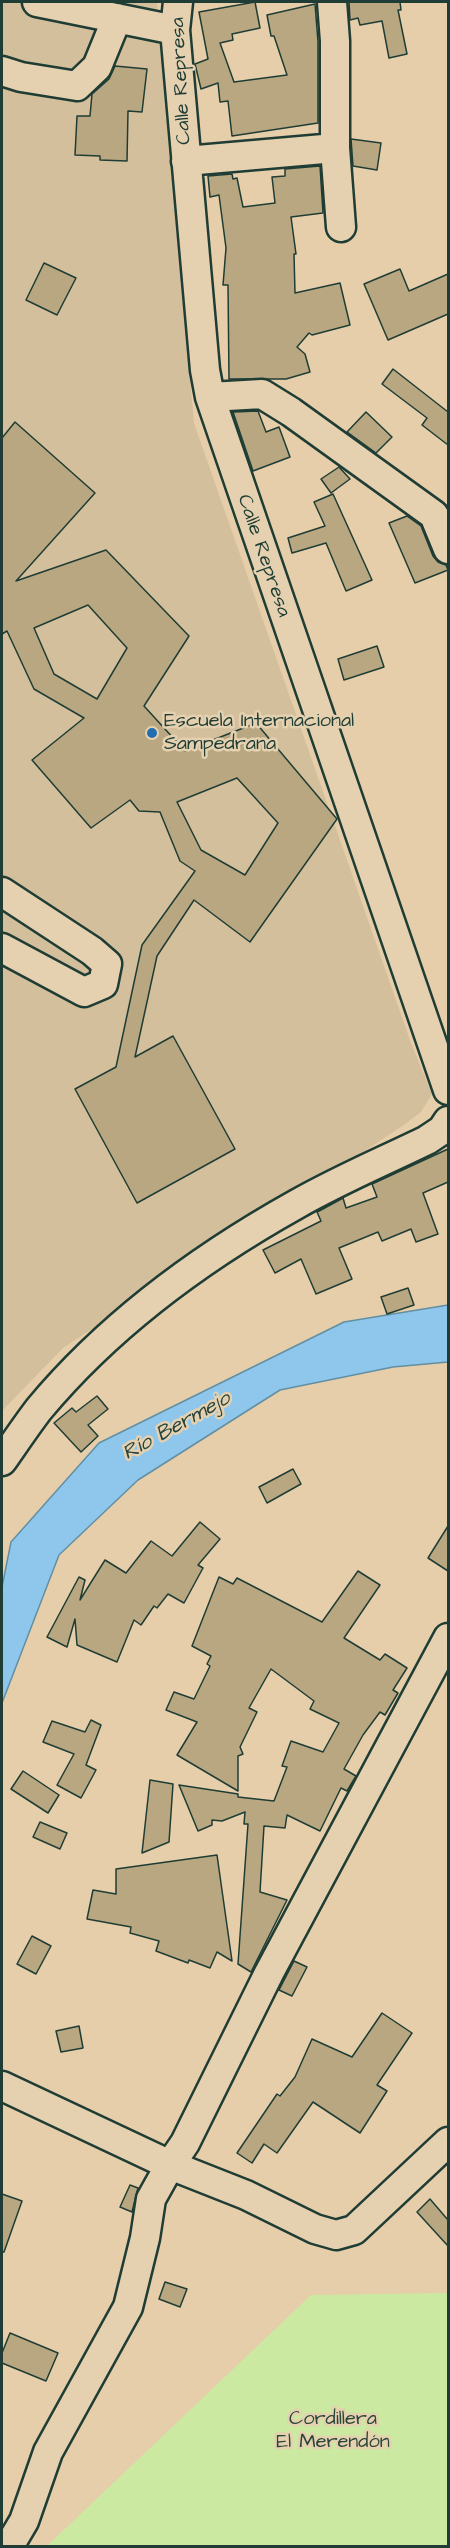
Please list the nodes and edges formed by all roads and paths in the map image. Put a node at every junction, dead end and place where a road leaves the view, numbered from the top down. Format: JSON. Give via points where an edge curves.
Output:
{"nodes":[{"id":1,"x":178,"y":2,"type":"edge"},
{"id":2,"x":332,"y":2,"type":"edge"},
{"id":3,"x":49,"y":3,"type":"edge"},
{"id":4,"x":117,"y":18,"type":"junction"},
{"id":5,"x":175,"y":30,"type":"junction"},
{"id":6,"x":2,"y":70,"type":"edge"},
{"id":7,"x":335,"y":148,"type":"junction"},
{"id":8,"x":186,"y":161,"type":"junction"},
{"id":9,"x":341,"y":227,"type":"dead end"},
{"id":10,"x":210,"y":397,"type":"junction"},
{"id":11,"x":448,"y":549,"type":"edge"},
{"id":12,"x":2,"y":892,"type":"edge"},
{"id":13,"x":2,"y":948,"type":"edge"},
{"id":14,"x":448,"y":1090,"type":"edge"},
{"id":15,"x":448,"y":1121,"type":"edge"},
{"id":16,"x":2,"y":1461,"type":"edge"},
{"id":17,"x":448,"y":1638,"type":"edge"},
{"id":18,"x":2,"y":2086,"type":"edge"},
{"id":19,"x":448,"y":2142,"type":"edge"},
{"id":20,"x":170,"y":2165,"type":"junction"},
{"id":21,"x":2,"y":2546,"type":"edge"}],
"edges":[{"from":1,"to":5,"type":"street","name":"Calle Represa"},
{"from":2,"to":7,"type":"street"},
{"from":3,"to":4,"type":"street"},
{"from":4,"to":5,"type":"street"},
{"from":4,"to":6,"type":"street","via":[[97,67],[77,86]]},
{"from":5,"to":8,"type":"street","name":"Calle Represa"},
{"from":7,"to":8,"type":"street"},
{"from":7,"to":9,"type":"street"},
{"from":8,"to":10,"type":"street","name":"Calle Represa"},
{"from":10,"to":11,"type":"street","via":[[262,394],[291,411],[434,515]]},
{"from":10,"to":14,"type":"street","name":"Calle Represa"},
{"from":12,"to":13,"type":"street","via":[[92,951],[106,964],[103,984],[84,992]]},
{"from":15,"to":16,"type":"street","via":[[427,1140],[298,1203],[245,1235],[138,1311],[54,1393]]},
{"from":17,"to":20,"type":"street","via":[[269,1973],[185,2143]]},
{"from":18,"to":20,"type":"street"},
{"from":19,"to":20,"type":"street","via":[[354,2230],[345,2234],[315,2229],[246,2195]]},
{"from":20,"to":21,"type":"street","via":[[151,2199],[128,2307],[48,2452],[24,2521],[11,2543]]}]}
